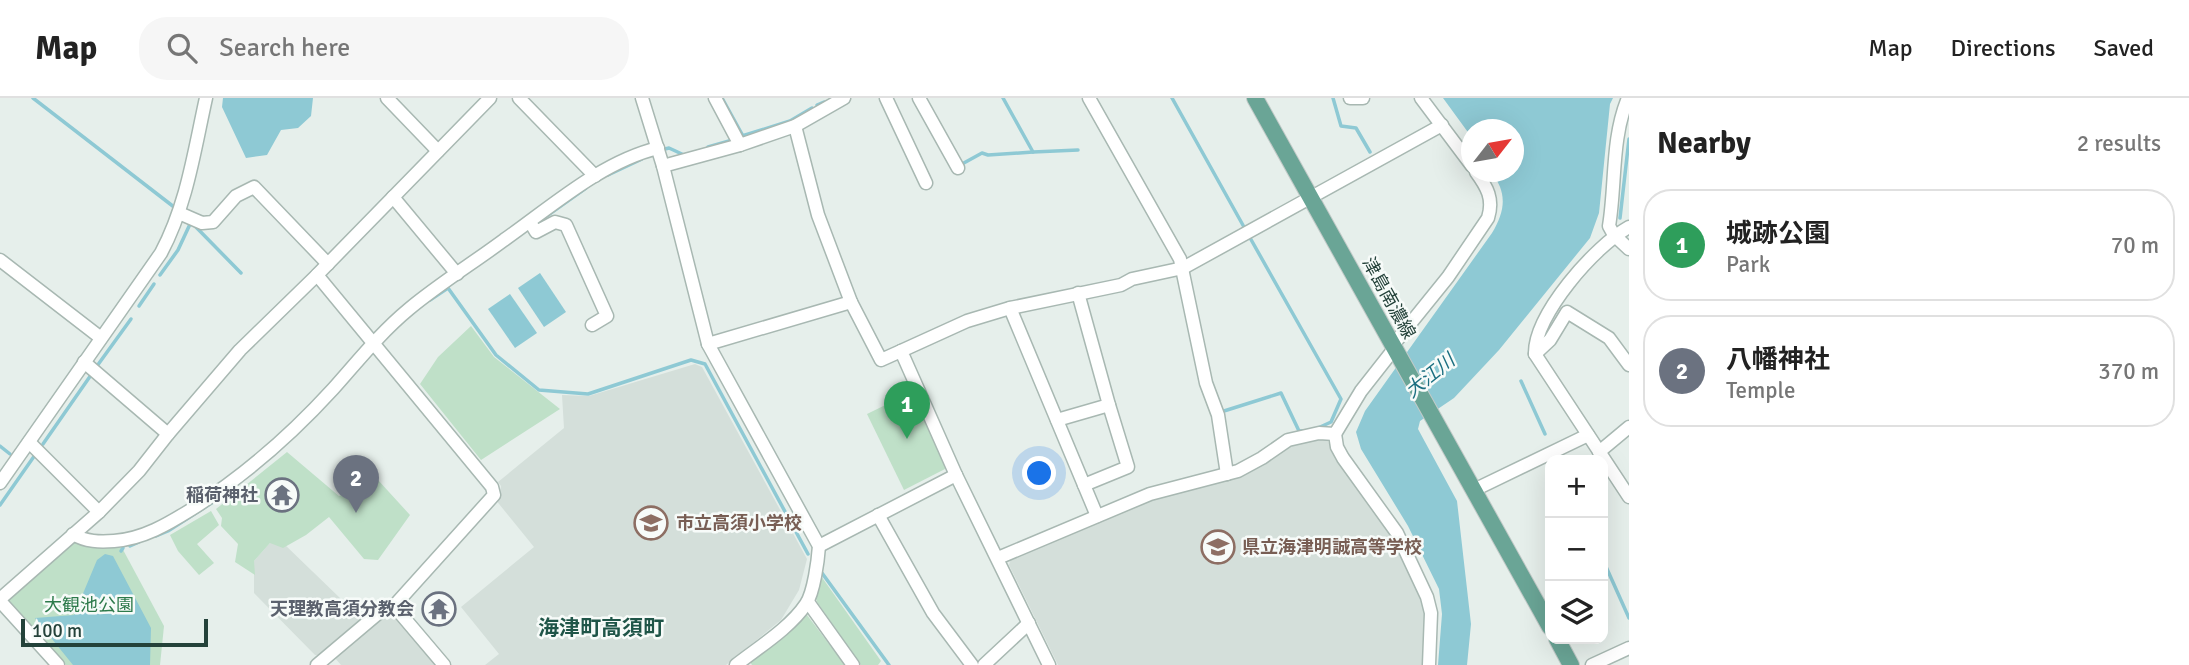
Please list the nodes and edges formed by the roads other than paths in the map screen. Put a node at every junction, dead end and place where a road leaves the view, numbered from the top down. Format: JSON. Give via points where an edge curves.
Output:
{"nodes":[{"id":1,"x":206,"y":98,"type":"edge"},
{"id":2,"x":387,"y":98,"type":"edge"},
{"id":3,"x":490,"y":98,"type":"edge"},
{"id":4,"x":519,"y":98,"type":"edge"},
{"id":5,"x":642,"y":98,"type":"edge"},
{"id":6,"x":715,"y":98,"type":"edge"},
{"id":7,"x":845,"y":98,"type":"edge"},
{"id":8,"x":886,"y":98,"type":"edge"},
{"id":9,"x":919,"y":98,"type":"edge"},
{"id":10,"x":1089,"y":98,"type":"edge"},
{"id":11,"x":1255,"y":98,"type":"edge"},
{"id":12,"x":1350,"y":98,"type":"edge"},
{"id":13,"x":1363,"y":98,"type":"edge"},
{"id":14,"x":1421,"y":98,"type":"edge"},
{"id":15,"x":1628,"y":98,"type":"edge"},
{"id":16,"x":829,"y":102,"type":"edge"},
{"id":17,"x":1442,"y":125,"type":"junction"},
{"id":18,"x":795,"y":126,"type":"junction"},
{"id":19,"x":740,"y":145,"type":"junction"},
{"id":20,"x":658,"y":148,"type":"junction"},
{"id":21,"x":438,"y":151,"type":"junction"},
{"id":22,"x":1461,"y":151,"type":"edge"},
{"id":23,"x":663,"y":166,"type":"junction"},
{"id":24,"x":958,"y":168,"type":"dead end"},
{"id":25,"x":595,"y":176,"type":"junction"},
{"id":26,"x":1482,"y":182,"type":"edge"},
{"id":27,"x":926,"y":183,"type":"dead end"},
{"id":28,"x":1310,"y":196,"type":"junction"},
{"id":29,"x":393,"y":197,"type":"junction"},
{"id":30,"x":179,"y":213,"type":"junction"},
{"id":31,"x":530,"y":222,"type":"junction"},
{"id":32,"x":1629,"y":227,"type":"edge"},
{"id":33,"x":1614,"y":235,"type":"junction"},
{"id":34,"x":1629,"y":249,"type":"edge"},
{"id":35,"x":0,"y":260,"type":"edge"},
{"id":36,"x":328,"y":264,"type":"junction"},
{"id":37,"x":1183,"y":268,"type":"junction"},
{"id":38,"x":457,"y":274,"type":"junction"},
{"id":39,"x":317,"y":275,"type":"junction"},
{"id":40,"x":1078,"y":293,"type":"junction"},
{"id":41,"x":851,"y":302,"type":"junction"},
{"id":42,"x":1010,"y":308,"type":"junction"},
{"id":43,"x":592,"y":324,"type":"dead end"},
{"id":44,"x":101,"y":338,"type":"junction"},
{"id":45,"x":373,"y":342,"type":"junction"},
{"id":46,"x":708,"y":344,"type":"junction"},
{"id":47,"x":1395,"y":349,"type":"junction"},
{"id":48,"x":901,"y":351,"type":"junction"},
{"id":49,"x":1535,"y":354,"type":"junction"},
{"id":50,"x":84,"y":362,"type":"junction"},
{"id":51,"x":1629,"y":365,"type":"edge"},
{"id":52,"x":1109,"y":405,"type":"junction"},
{"id":53,"x":1057,"y":420,"type":"junction"},
{"id":54,"x":1629,"y":428,"type":"edge"},
{"id":55,"x":168,"y":434,"type":"junction"},
{"id":56,"x":1335,"y":434,"type":"junction"},
{"id":57,"x":1588,"y":435,"type":"junction"},
{"id":58,"x":29,"y":442,"type":"junction"},
{"id":59,"x":1599,"y":452,"type":"junction"},
{"id":60,"x":1227,"y":474,"type":"junction"},
{"id":61,"x":956,"y":475,"type":"junction"},
{"id":62,"x":0,"y":483,"type":"edge"},
{"id":63,"x":1084,"y":485,"type":"junction"},
{"id":64,"x":1474,"y":490,"type":"junction"},
{"id":65,"x":1629,"y":497,"type":"edge"},
{"id":66,"x":99,"y":512,"type":"junction"},
{"id":67,"x":878,"y":515,"type":"junction"},
{"id":68,"x":1097,"y":516,"type":"junction"},
{"id":69,"x":73,"y":534,"type":"junction"},
{"id":70,"x":819,"y":546,"type":"junction"},
{"id":71,"x":998,"y":558,"type":"junction"},
{"id":72,"x":0,"y":600,"type":"edge"},
{"id":73,"x":808,"y":602,"type":"junction"},
{"id":74,"x":394,"y":606,"type":"junction"},
{"id":75,"x":1545,"y":619,"type":"edge"},
{"id":76,"x":1029,"y":623,"type":"junction"},
{"id":77,"x":1559,"y":644,"type":"edge"},
{"id":78,"x":1629,"y":648,"type":"edge"},
{"id":79,"x":58,"y":665,"type":"edge"},
{"id":80,"x":317,"y":665,"type":"edge"},
{"id":81,"x":444,"y":665,"type":"edge"},
{"id":82,"x":736,"y":665,"type":"edge"},
{"id":83,"x":853,"y":665,"type":"edge"},
{"id":84,"x":972,"y":665,"type":"edge"},
{"id":85,"x":984,"y":665,"type":"edge"},
{"id":86,"x":1049,"y":665,"type":"edge"},
{"id":87,"x":1429,"y":665,"type":"edge"},
{"id":88,"x":1571,"y":665,"type":"edge"},
{"id":89,"x":1592,"y":665,"type":"edge"}],
"edges":[{"from":1,"to":30,"type":"street"},
{"from":2,"to":21,"type":"street"},
{"from":3,"to":21,"type":"street"},
{"from":4,"to":25,"type":"street"},
{"from":5,"to":20,"type":"street"},
{"from":6,"to":19,"type":"street"},
{"from":7,"to":16,"type":"street"},
{"from":8,"to":27,"type":"street"},
{"from":9,"to":24,"type":"street"},
{"from":10,"to":37,"type":"street"},
{"from":11,"to":28,"type":"main road","name":"津島南濃線"},
{"from":12,"to":13,"type":"street"},
{"from":14,"to":17,"type":"street"},
{"from":15,"to":33,"type":"street","via":[[1616,146],[1609,226]]},
{"from":16,"to":18,"type":"street"},
{"from":17,"to":22,"type":"street"},
{"from":17,"to":28,"type":"street"},
{"from":18,"to":19,"type":"street"},
{"from":18,"to":41,"type":"street","via":[[818,215]]},
{"from":19,"to":23,"type":"street"},
{"from":20,"to":23,"type":"street"},
{"from":20,"to":25,"type":"street"},
{"from":21,"to":29,"type":"street"},
{"from":23,"to":46,"type":"street"},
{"from":25,"to":31,"type":"street"},
{"from":26,"to":47,"type":"street","via":[[1490,197],[1488,218]]},
{"from":28,"to":37,"type":"street"},
{"from":28,"to":47,"type":"main road","name":"津島南濃線"},
{"from":29,"to":36,"type":"street"},
{"from":29,"to":38,"type":"street"},
{"from":30,"to":36,"type":"street","via":[[202,223],[213,222],[236,196],[254,187]]},
{"from":30,"to":44,"type":"street","via":[[161,253]]},
{"from":31,"to":38,"type":"street"},
{"from":31,"to":43,"type":"street","via":[[536,232],[555,222],[566,225],[607,316]]},
{"from":32,"to":33,"type":"street"},
{"from":33,"to":34,"type":"street"},
{"from":33,"to":49,"type":"street","via":[[1556,299],[1535,341]]},
{"from":35,"to":44,"type":"street"},
{"from":36,"to":39,"type":"street"},
{"from":37,"to":40,"type":"street"},
{"from":37,"to":60,"type":"street"},
{"from":38,"to":45,"type":"street"},
{"from":39,"to":45,"type":"street"},
{"from":39,"to":55,"type":"street","via":[[240,349]]},
{"from":40,"to":42,"type":"street"},
{"from":40,"to":52,"type":"street"},
{"from":41,"to":46,"type":"street"},
{"from":41,"to":48,"type":"street","via":[[881,360]]},
{"from":42,"to":48,"type":"street","via":[[967,321]]},
{"from":42,"to":53,"type":"street"},
{"from":44,"to":50,"type":"street"},
{"from":45,"to":69,"type":"street","via":[[267,454],[220,492],[138,537],[101,541]]},
{"from":45,"to":74,"type":"street","via":[[494,495]]},
{"from":46,"to":70,"type":"street"},
{"from":47,"to":56,"type":"street","via":[[1361,391]]},
{"from":47,"to":64,"type":"main road","name":"津島南濃線"},
{"from":48,"to":61,"type":"street"},
{"from":49,"to":51,"type":"street","via":[[1567,312],[1609,338]]},
{"from":49,"to":57,"type":"street"},
{"from":50,"to":55,"type":"street"},
{"from":50,"to":58,"type":"street"},
{"from":52,"to":53,"type":"street"},
{"from":52,"to":63,"type":"street","via":[[1128,467]]},
{"from":53,"to":63,"type":"street"},
{"from":54,"to":59,"type":"street"},
{"from":55,"to":66,"type":"street"},
{"from":56,"to":60,"type":"street","via":[[1288,440]]},
{"from":56,"to":87,"type":"street","via":[[1343,458],[1396,533],[1427,597],[1431,613]]},
{"from":57,"to":59,"type":"street"},
{"from":57,"to":64,"type":"street"},
{"from":58,"to":62,"type":"street"},
{"from":58,"to":66,"type":"street"},
{"from":59,"to":65,"type":"street"},
{"from":60,"to":68,"type":"street","via":[[1150,494]]},
{"from":61,"to":67,"type":"street"},
{"from":61,"to":71,"type":"street"},
{"from":63,"to":68,"type":"street"},
{"from":64,"to":75,"type":"main road","name":"津島南濃線"},
{"from":66,"to":69,"type":"street"},
{"from":67,"to":70,"type":"street"},
{"from":67,"to":84,"type":"street","via":[[933,612]]},
{"from":68,"to":71,"type":"street"},
{"from":69,"to":72,"type":"street"},
{"from":70,"to":73,"type":"street"},
{"from":71,"to":76,"type":"street"},
{"from":72,"to":79,"type":"street"},
{"from":73,"to":82,"type":"street"},
{"from":73,"to":83,"type":"street"},
{"from":74,"to":80,"type":"street","via":[[381,611]]},
{"from":74,"to":81,"type":"street"},
{"from":76,"to":85,"type":"street"},
{"from":76,"to":86,"type":"street"},
{"from":77,"to":88,"type":"main road"},
{"from":78,"to":89,"type":"street"}]}
